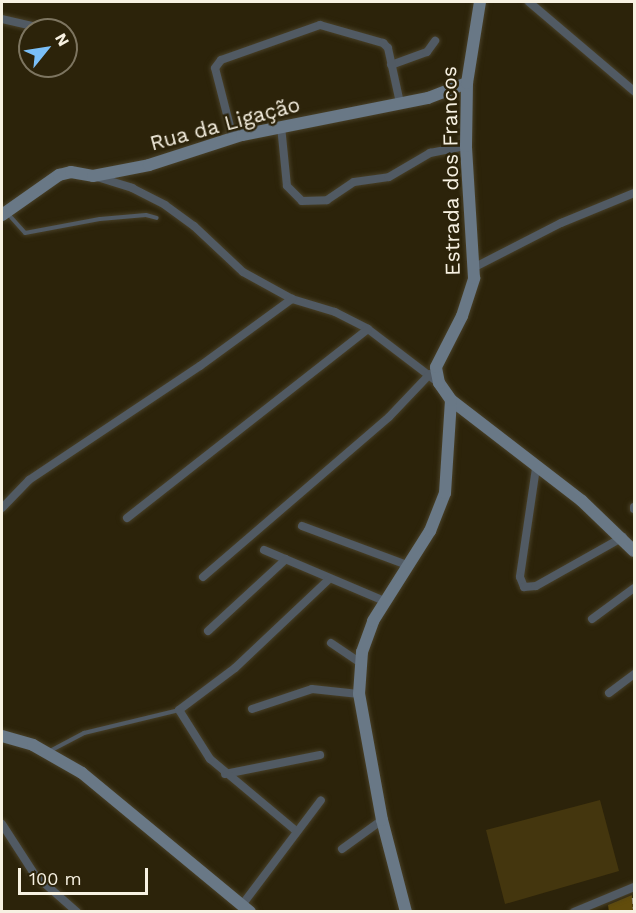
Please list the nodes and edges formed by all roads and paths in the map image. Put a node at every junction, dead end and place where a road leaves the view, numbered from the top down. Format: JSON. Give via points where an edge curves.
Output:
{"nodes":[{"id":1,"x":480,"y":2,"type":"edge"},
{"id":2,"x":529,"y":2,"type":"edge"},
{"id":3,"x":2,"y":19,"type":"edge"},
{"id":4,"x":18,"y":23,"type":"edge"},
{"id":5,"x":435,"y":41,"type":"dead end"},
{"id":6,"x":392,"y":65,"type":"junction"},
{"id":7,"x":467,"y":83,"type":"junction"},
{"id":8,"x":634,"y":91,"type":"edge"},
{"id":9,"x":400,"y":103,"type":"junction"},
{"id":10,"x":281,"y":126,"type":"junction"},
{"id":11,"x":233,"y":138,"type":"junction"},
{"id":12,"x":466,"y":146,"type":"junction"},
{"id":13,"x":93,"y":176,"type":"junction"},
{"id":14,"x":634,"y":193,"type":"edge"},
{"id":15,"x":4,"y":214,"type":"edge"},
{"id":16,"x":157,"y":218,"type":"dead end"},
{"id":17,"x":475,"y":267,"type":"junction"},
{"id":18,"x":292,"y":299,"type":"junction"},
{"id":19,"x":368,"y":329,"type":"junction"},
{"id":20,"x":435,"y":378,"type":"junction"},
{"id":21,"x":451,"y":400,"type":"junction"},
{"id":22,"x":536,"y":468,"type":"junction"},
{"id":23,"x":2,"y":505,"type":"edge"},
{"id":24,"x":127,"y":518,"type":"dead end"},
{"id":25,"x":302,"y":526,"type":"dead end"},
{"id":26,"x":622,"y":537,"type":"junction"},
{"id":27,"x":264,"y":550,"type":"dead end"},
{"id":28,"x":634,"y":551,"type":"edge"},
{"id":29,"x":286,"y":559,"type":"junction"},
{"id":30,"x":407,"y":566,"type":"junction"},
{"id":31,"x":203,"y":577,"type":"dead end"},
{"id":32,"x":328,"y":580,"type":"junction"},
{"id":33,"x":634,"y":588,"type":"edge"},
{"id":34,"x":384,"y":601,"type":"junction"},
{"id":35,"x":592,"y":619,"type":"dead end"},
{"id":36,"x":208,"y":631,"type":"dead end"},
{"id":37,"x":331,"y":643,"type":"dead end"},
{"id":38,"x":361,"y":663,"type":"junction"},
{"id":39,"x":634,"y":674,"type":"edge"},
{"id":40,"x":609,"y":693,"type":"dead end"},
{"id":41,"x":359,"y":694,"type":"junction"},
{"id":42,"x":252,"y":708,"type":"dead end"},
{"id":43,"x":179,"y":710,"type":"junction"},
{"id":44,"x":2,"y":736,"type":"edge"},
{"id":45,"x":47,"y":752,"type":"junction"},
{"id":46,"x":320,"y":755,"type":"dead end"},
{"id":47,"x":225,"y":774,"type":"junction"},
{"id":48,"x":321,"y":800,"type":"dead end"},
{"id":49,"x":382,"y":820,"type":"junction"},
{"id":50,"x":2,"y":824,"type":"edge"},
{"id":51,"x":295,"y":830,"type":"junction"},
{"id":52,"x":342,"y":849,"type":"dead end"},
{"id":53,"x":633,"y":888,"type":"edge"},
{"id":54,"x":246,"y":908,"type":"edge"},
{"id":55,"x":634,"y":909,"type":"edge"},
{"id":56,"x":77,"y":912,"type":"edge"},
{"id":57,"x":406,"y":912,"type":"edge"},
{"id":58,"x":574,"y":912,"type":"edge"}],
"edges":[{"from":1,"to":7,"type":"street","name":"Estrada dos Francos"},
{"from":2,"to":8,"type":"street"},
{"from":3,"to":4,"type":"street"},
{"from":5,"to":6,"type":"street","via":[[427,52]]},
{"from":6,"to":9,"type":"street"},
{"from":6,"to":11,"type":"street","via":[[383,43],[320,25],[229,54],[215,68]]},
{"from":7,"to":9,"type":"street","name":"Rua da Ligação","via":[[448,92]]},
{"from":7,"to":12,"type":"street","name":"Estrada dos Francos"},
{"from":9,"to":10,"type":"street","name":"Rua da Ligação"},
{"from":10,"to":11,"type":"street","name":"Rua da Ligação"},
{"from":10,"to":12,"type":"street","via":[[287,186],[302,201],[327,200],[354,182],[389,177],[430,153]]},
{"from":11,"to":13,"type":"street","name":"Rua da Ligação","via":[[149,165]]},
{"from":12,"to":17,"type":"street","name":"Estrada dos Francos"},
{"from":13,"to":15,"type":"street","name":"Rua da Ligação","via":[[71,172],[59,175]]},
{"from":13,"to":18,"type":"street","via":[[132,188],[165,205],[243,272]]},
{"from":14,"to":17,"type":"street","via":[[561,223]]},
{"from":15,"to":16,"type":"lane","via":[[25,233],[100,219],[146,215]]},
{"from":17,"to":20,"type":"street","name":"Estrada dos Francos","via":[[462,316],[436,367]]},
{"from":18,"to":19,"type":"street","via":[[335,312]]},
{"from":18,"to":23,"type":"street","via":[[200,366],[29,480]]},
{"from":19,"to":20,"type":"street"},
{"from":19,"to":24,"type":"street"},
{"from":20,"to":21,"type":"street"},
{"from":20,"to":31,"type":"street"},
{"from":21,"to":22,"type":"street"},
{"from":21,"to":30,"type":"street","via":[[446,493],[430,531]]},
{"from":22,"to":26,"type":"street","via":[[582,501]]},
{"from":22,"to":26,"type":"street","via":[[520,577],[524,587],[536,586]]},
{"from":25,"to":30,"type":"street"},
{"from":26,"to":28,"type":"street"},
{"from":27,"to":29,"type":"street"},
{"from":29,"to":32,"type":"street"},
{"from":29,"to":36,"type":"street"},
{"from":30,"to":34,"type":"street"},
{"from":32,"to":34,"type":"street"},
{"from":32,"to":43,"type":"street","via":[[236,668]]},
{"from":33,"to":35,"type":"street"},
{"from":34,"to":38,"type":"street","via":[[366,637]]},
{"from":37,"to":38,"type":"street"},
{"from":38,"to":41,"type":"street"},
{"from":39,"to":40,"type":"street"},
{"from":41,"to":42,"type":"street","via":[[312,689]]},
{"from":41,"to":49,"type":"street"},
{"from":43,"to":45,"type":"lane","via":[[84,733]]},
{"from":43,"to":47,"type":"street","via":[[195,740]]},
{"from":44,"to":45,"type":"street"},
{"from":45,"to":54,"type":"street","via":[[113,796]]},
{"from":46,"to":47,"type":"street"},
{"from":47,"to":51,"type":"street"},
{"from":48,"to":51,"type":"street"},
{"from":49,"to":52,"type":"street"},
{"from":49,"to":57,"type":"street"},
{"from":50,"to":56,"type":"street","via":[[35,874]]},
{"from":51,"to":54,"type":"street"},
{"from":53,"to":55,"type":"path"},
{"from":53,"to":58,"type":"street"}]}
